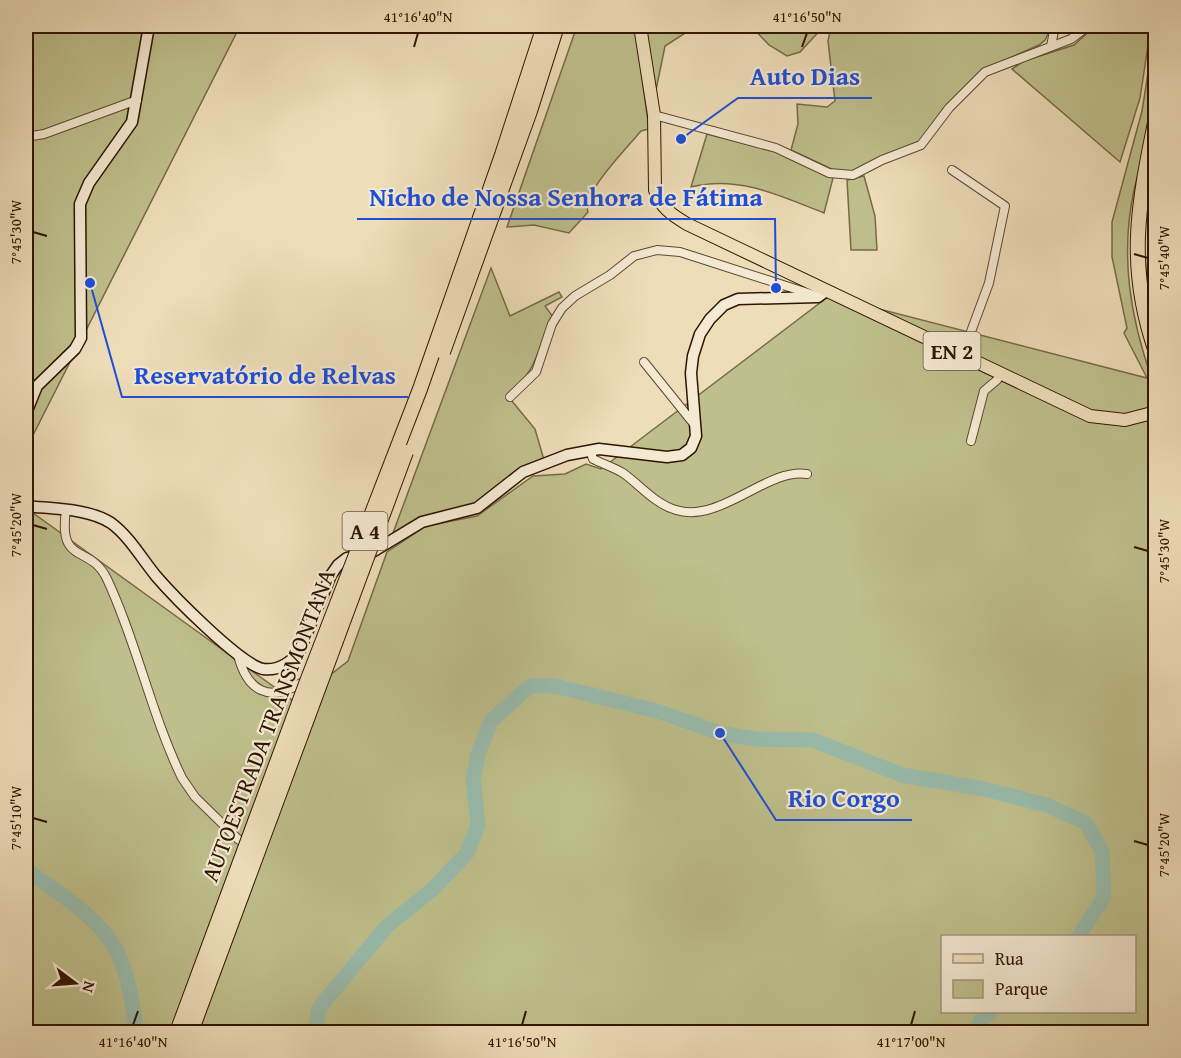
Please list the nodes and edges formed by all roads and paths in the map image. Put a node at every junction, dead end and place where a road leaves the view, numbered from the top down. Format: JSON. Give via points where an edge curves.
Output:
{"nodes":[{"id":1,"x":149,"y":26,"type":"edge"},
{"id":2,"x":544,"y":26,"type":"edge"},
{"id":3,"x":557,"y":26,"type":"edge"},
{"id":4,"x":640,"y":26,"type":"edge"},
{"id":5,"x":1055,"y":26,"type":"edge"},
{"id":6,"x":1088,"y":26,"type":"edge"},
{"id":7,"x":1051,"y":46,"type":"junction"},
{"id":8,"x":137,"y":100,"type":"junction"},
{"id":9,"x":654,"y":115,"type":"junction"},
{"id":10,"x":1155,"y":118,"type":"edge"},
{"id":11,"x":26,"y":137,"type":"edge"},
{"id":12,"x":1155,"y":145,"type":"edge"},
{"id":13,"x":952,"y":170,"type":"dead end"},
{"id":14,"x":822,"y":294,"type":"junction"},
{"id":15,"x":1155,"y":334,"type":"edge"},
{"id":16,"x":1155,"y":352,"type":"edge"},
{"id":17,"x":962,"y":356,"type":"junction"},
{"id":18,"x":644,"y":362,"type":"dead end"},
{"id":19,"x":1000,"y":374,"type":"junction"},
{"id":20,"x":510,"y":397,"type":"dead end"},
{"id":21,"x":1155,"y":404,"type":"edge"},
{"id":22,"x":1078,"y":411,"type":"junction"},
{"id":23,"x":1155,"y":412,"type":"edge"},
{"id":24,"x":26,"y":413,"type":"edge"},
{"id":25,"x":696,"y":426,"type":"junction"},
{"id":26,"x":971,"y":441,"type":"dead end"},
{"id":27,"x":590,"y":450,"type":"junction"},
{"id":28,"x":807,"y":474,"type":"dead end"},
{"id":29,"x":26,"y":507,"type":"edge"},
{"id":30,"x":66,"y":510,"type":"junction"},
{"id":31,"x":238,"y":655,"type":"junction"},
{"id":32,"x":302,"y":682,"type":"dead end"},
{"id":33,"x":239,"y":840,"type":"dead end"},
{"id":34,"x":177,"y":1032,"type":"edge"},
{"id":35,"x":191,"y":1032,"type":"edge"}],
"edges":[{"from":1,"to":8,"type":"street"},
{"from":2,"to":34,"type":"highway","name":"AUTOESTRADA TRANSMONTANA","number":"A 4","bridge":true,"via":[[420,389]]},
{"from":3,"to":35,"type":"highway","name":"AUTOESTRADA TRANSMONTANA","number":"A 4","bridge":true,"via":[[491,223]]},
{"from":4,"to":9,"type":"main road","number":"EN 2"},
{"from":5,"to":7,"type":"street"},
{"from":6,"to":7,"type":"street","via":[[1076,37]]},
{"from":7,"to":9,"type":"street","via":[[985,72],[949,108],[921,145],[853,175],[829,173],[781,150]]},
{"from":8,"to":11,"type":"street"},
{"from":8,"to":24,"type":"street","via":[[131,125],[89,183],[80,204],[81,338],[38,386]]},
{"from":9,"to":14,"type":"main road","number":"EN 2","via":[[654,182],[656,195],[666,210]]},
{"from":10,"to":16,"type":"highway","via":[[1136,240],[1140,292]]},
{"from":12,"to":15,"type":"highway","via":[[1140,252],[1143,289]]},
{"from":13,"to":17,"type":"street","via":[[1005,206],[989,283]]},
{"from":14,"to":17,"type":"main road","number":"EN 2"},
{"from":14,"to":20,"type":"street","via":[[694,255],[664,250],[641,254],[578,293],[562,308],[549,329],[538,367]]},
{"from":14,"to":25,"type":"street","via":[[744,298],[715,313],[700,334],[692,362]]},
{"from":17,"to":19,"type":"main road","number":"EN 2"},
{"from":18,"to":25,"type":"street"},
{"from":19,"to":22,"type":"main road","number":"EN 2"},
{"from":19,"to":26,"type":"street","via":[[984,391]]},
{"from":21,"to":22,"type":"main road","number":"EN 2","via":[[1117,414]]},
{"from":22,"to":23,"type":"main road","number":"EN 2","via":[[1115,421]]},
{"from":25,"to":27,"type":"street","via":[[691,448],[679,456]]},
{"from":27,"to":28,"type":"street","via":[[593,459],[620,471],[669,508],[682,512],[723,505],[789,475]]},
{"from":27,"to":31,"type":"street","via":[[528,470],[482,505],[422,522],[379,548],[342,561],[328,581],[299,652],[284,665],[260,668]]},
{"from":29,"to":30,"type":"street"},
{"from":30,"to":31,"type":"street","via":[[112,524],[159,579]]},
{"from":30,"to":33,"type":"street","via":[[66,542],[105,576],[182,778],[195,797]]},
{"from":31,"to":32,"type":"street","via":[[245,676],[260,690],[283,692]]}]}
